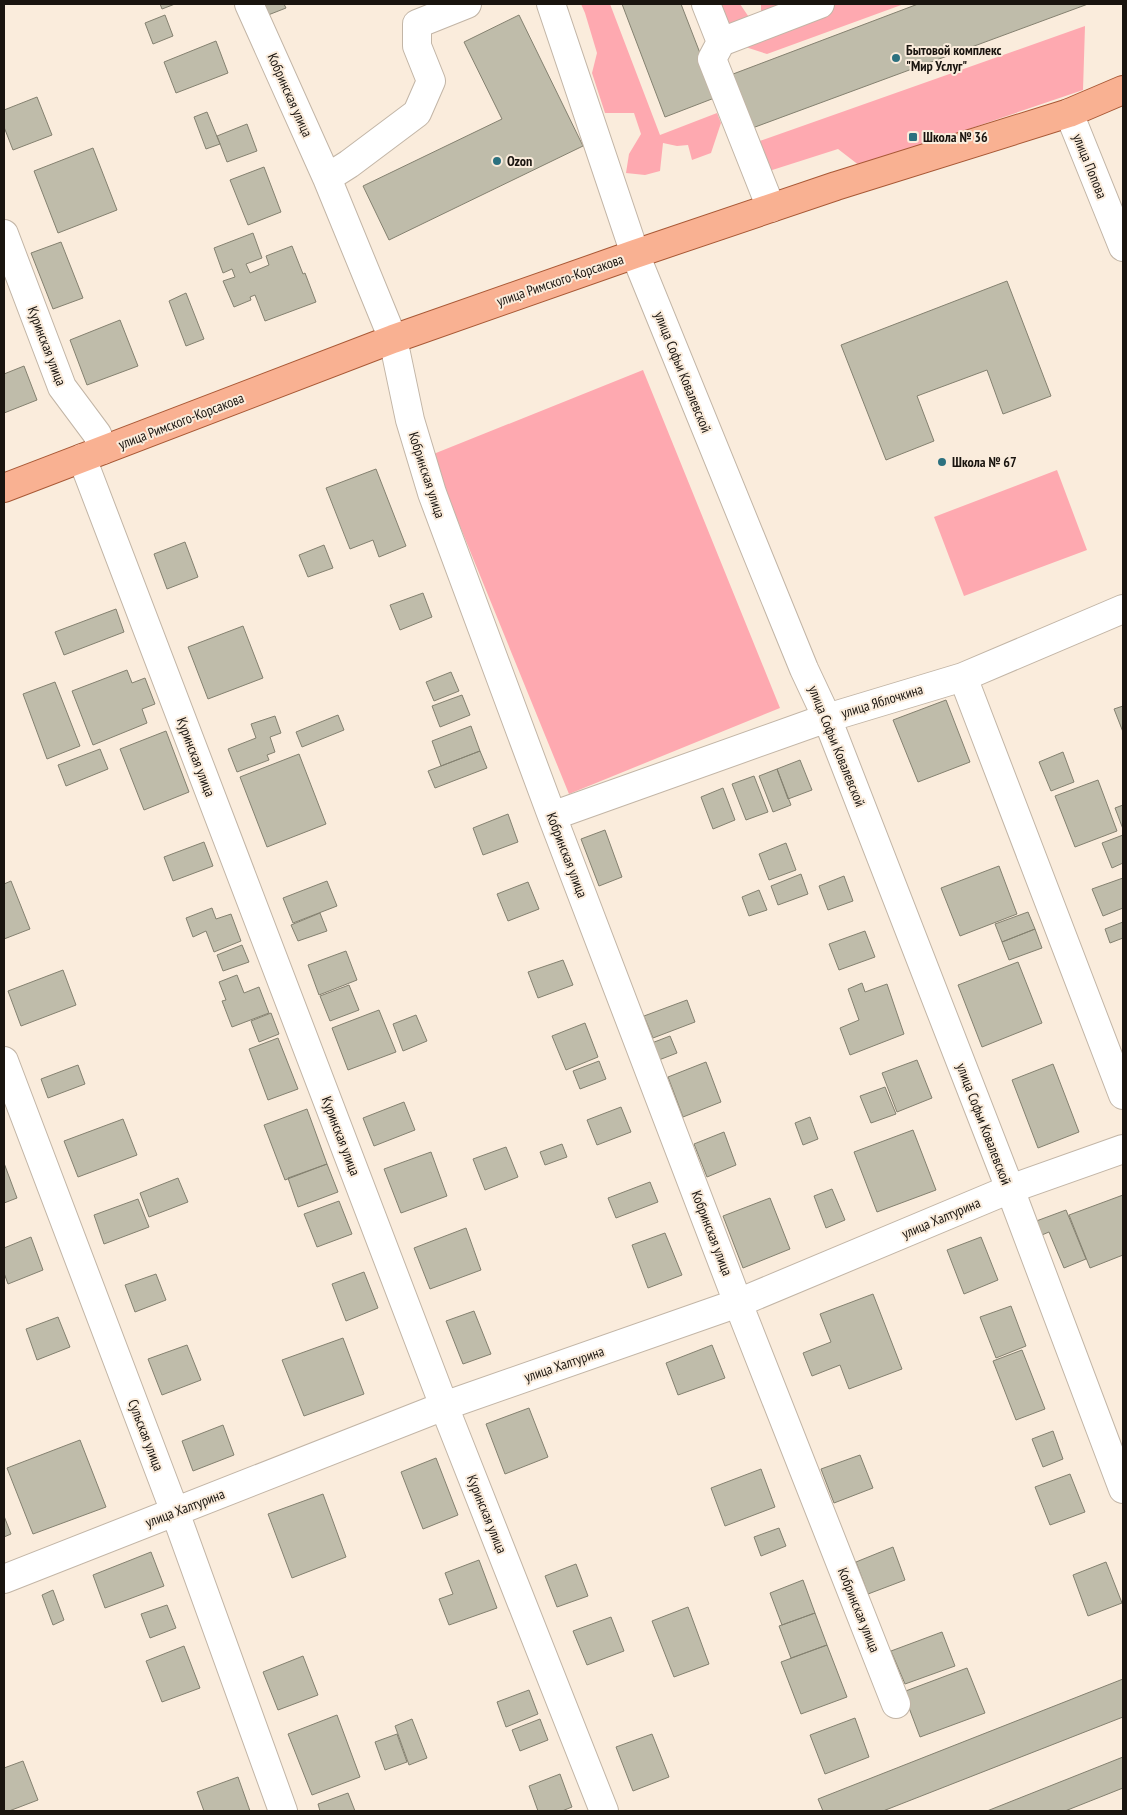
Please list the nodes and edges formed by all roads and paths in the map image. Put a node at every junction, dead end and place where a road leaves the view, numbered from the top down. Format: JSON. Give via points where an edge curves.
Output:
{"nodes":[{"id":1,"x":249,"y":4,"type":"edge"},
{"id":2,"x":467,"y":4,"type":"edge"},
{"id":3,"x":550,"y":4,"type":"edge"},
{"id":4,"x":706,"y":4,"type":"edge"},
{"id":5,"x":820,"y":4,"type":"edge"},
{"id":6,"x":721,"y":42,"type":"junction"},
{"id":7,"x":1123,"y":90,"type":"edge"},
{"id":8,"x":1069,"y":113,"type":"junction"},
{"id":9,"x":327,"y":178,"type":"junction"},
{"id":10,"x":771,"y":208,"type":"junction"},
{"id":11,"x":4,"y":234,"type":"edge"},
{"id":12,"x":1123,"y":247,"type":"edge"},
{"id":13,"x":634,"y":254,"type":"junction"},
{"id":14,"x":393,"y":339,"type":"junction"},
{"id":15,"x":93,"y":454,"type":"junction"},
{"id":16,"x":4,"y":488,"type":"edge"},
{"id":17,"x":1123,"y":609,"type":"edge"},
{"id":18,"x":963,"y":676,"type":"junction"},
{"id":19,"x":827,"y":718,"type":"junction"},
{"id":20,"x":552,"y":816,"type":"junction"},
{"id":21,"x":4,"y":1061,"type":"edge"},
{"id":22,"x":1123,"y":1095,"type":"edge"},
{"id":23,"x":1123,"y":1149,"type":"edge"},
{"id":24,"x":1010,"y":1189,"type":"junction"},
{"id":25,"x":738,"y":1303,"type":"junction"},
{"id":26,"x":444,"y":1406,"type":"junction"},
{"id":27,"x":1123,"y":1489,"type":"edge"},
{"id":28,"x":175,"y":1512,"type":"junction"},
{"id":29,"x":4,"y":1579,"type":"edge"},
{"id":30,"x":896,"y":1704,"type":"dead end"},
{"id":31,"x":283,"y":1811,"type":"edge"},
{"id":32,"x":604,"y":1811,"type":"edge"}],
"edges":[{"from":1,"to":9,"type":"street","name":"Кобринская улица"},
{"from":2,"to":9,"type":"street","via":[[417,24],[417,46],[431,81],[417,113]]},
{"from":3,"to":13,"type":"street","name":"улица Софьи Ковалевской"},
{"from":4,"to":6,"type":"street"},
{"from":5,"to":6,"type":"street"},
{"from":6,"to":10,"type":"street","via":[[712,59]]},
{"from":7,"to":8,"type":"main road","name":"улица Римского-Корсакова","via":[[1100,108]]},
{"from":8,"to":10,"type":"main road","name":"улица Римского-Корсакова"},
{"from":8,"to":12,"type":"street","name":"улица Попова"},
{"from":9,"to":14,"type":"street","name":"Кобринская улица"},
{"from":10,"to":13,"type":"main road","name":"улица Римского-Корсакова"},
{"from":11,"to":15,"type":"street","name":"Куринская улица","via":[[62,387],[97,434]]},
{"from":13,"to":14,"type":"main road","name":"улица Римского-Корсакова"},
{"from":13,"to":19,"type":"street","name":"улица Софьи Ковалевской"},
{"from":14,"to":15,"type":"main road","name":"улица Римского-Корсакова"},
{"from":14,"to":20,"type":"street","name":"Кобринская улица","via":[[410,420],[432,493]]},
{"from":15,"to":16,"type":"main road","name":"улица Римского-Корсакова"},
{"from":15,"to":26,"type":"street","name":"Куринская улица"},
{"from":17,"to":18,"type":"street","name":"улица Яблочкина"},
{"from":18,"to":19,"type":"street","name":"улица Яблочкина"},
{"from":18,"to":22,"type":"street"},
{"from":19,"to":20,"type":"street","name":"улица Яблочкина"},
{"from":19,"to":24,"type":"street","name":"улица Софьи Ковалевской"},
{"from":20,"to":25,"type":"street","name":"Кобринская улица"},
{"from":21,"to":28,"type":"street","name":"Сульская улица"},
{"from":23,"to":24,"type":"street","name":"улица Халтурина"},
{"from":24,"to":25,"type":"street","name":"улица Халтурина"},
{"from":24,"to":27,"type":"street","name":"улица Софьи Ковалевской"},
{"from":25,"to":26,"type":"street","name":"улица Халтурина"},
{"from":25,"to":30,"type":"street","name":"Кобринская улица"},
{"from":26,"to":28,"type":"street","name":"улица Халтурина"},
{"from":26,"to":32,"type":"street","name":"Куринская улица"},
{"from":28,"to":29,"type":"street","name":"улица Халтурина"},
{"from":28,"to":31,"type":"street","name":"Сульская улица"}]}
